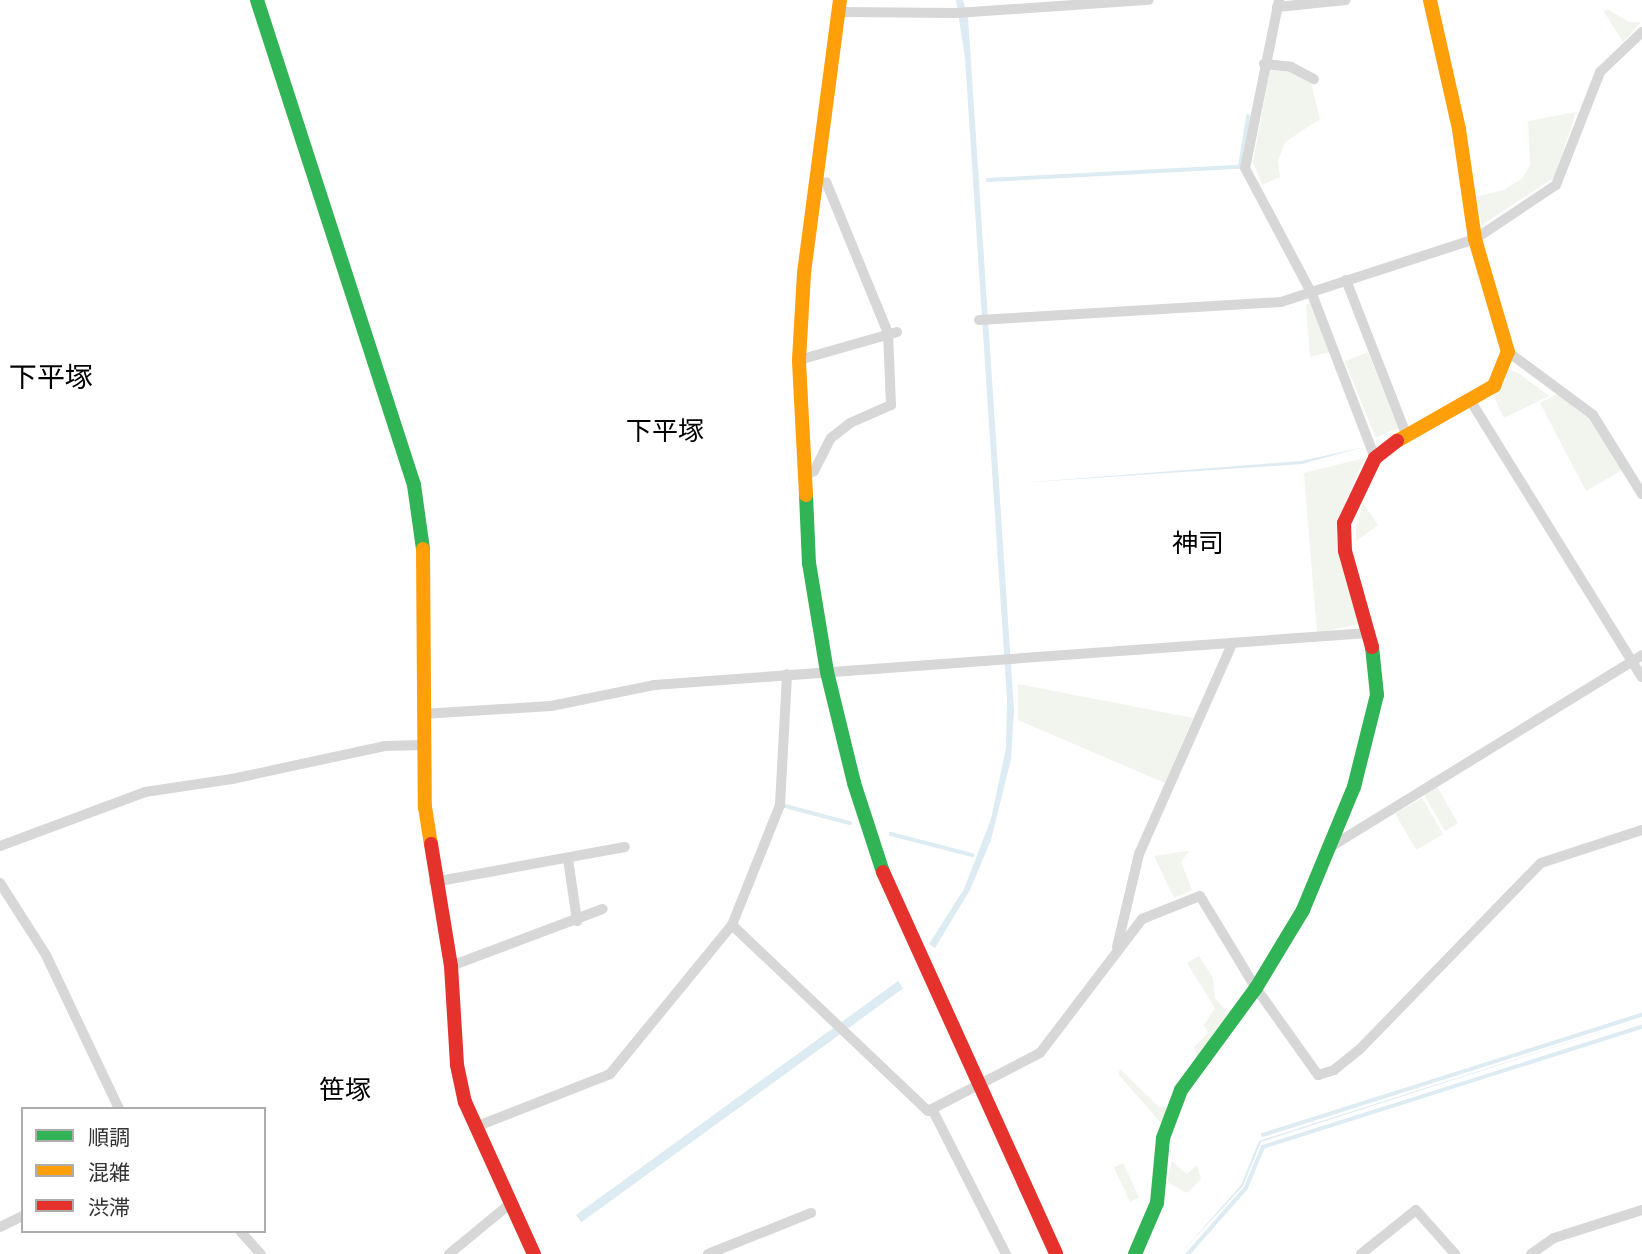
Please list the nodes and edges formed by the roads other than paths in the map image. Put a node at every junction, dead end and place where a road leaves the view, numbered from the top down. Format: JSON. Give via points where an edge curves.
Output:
{"nodes":[{"id":1,"x":257,"y":0,"type":"edge"},
{"id":2,"x":1149,"y":0,"type":"edge"},
{"id":3,"x":1346,"y":0,"type":"edge"},
{"id":4,"x":1430,"y":0,"type":"edge"},
{"id":5,"x":1278,"y":4,"type":"edge"},
{"id":6,"x":840,"y":6,"type":"edge"},
{"id":7,"x":1642,"y":32,"type":"edge"},
{"id":8,"x":1264,"y":64,"type":"junction"},
{"id":9,"x":1314,"y":79,"type":"dead end"},
{"id":10,"x":826,"y":182,"type":"dead end"},
{"id":11,"x":1475,"y":239,"type":"junction"},
{"id":12,"x":1346,"y":280,"type":"junction"},
{"id":13,"x":1312,"y":294,"type":"junction"},
{"id":14,"x":979,"y":320,"type":"dead end"},
{"id":15,"x":892,"y":333,"type":"junction"},
{"id":16,"x":1508,"y":352,"type":"junction"},
{"id":17,"x":799,"y":360,"type":"junction"},
{"id":18,"x":1470,"y":400,"type":"junction"},
{"id":19,"x":1406,"y":434,"type":"junction"},
{"id":20,"x":1375,"y":458,"type":"junction"},
{"id":21,"x":804,"y":476,"type":"junction"},
{"id":22,"x":1642,"y":495,"type":"edge"},
{"id":23,"x":1368,"y":633,"type":"junction"},
{"id":24,"x":1232,"y":644,"type":"junction"},
{"id":25,"x":1642,"y":655,"type":"edge"},
{"id":26,"x":1632,"y":662,"type":"junction"},
{"id":27,"x":827,"y":672,"type":"junction"},
{"id":28,"x":787,"y":674,"type":"junction"},
{"id":29,"x":1642,"y":677,"type":"edge"},
{"id":30,"x":423,"y":714,"type":"junction"},
{"id":31,"x":424,"y":745,"type":"junction"},
{"id":32,"x":1642,"y":830,"type":"edge"},
{"id":33,"x":0,"y":846,"type":"edge"},
{"id":34,"x":1332,"y":846,"type":"junction"},
{"id":35,"x":625,"y":847,"type":"dead end"},
{"id":36,"x":568,"y":859,"type":"junction"},
{"id":37,"x":434,"y":882,"type":"junction"},
{"id":38,"x":0,"y":883,"type":"edge"},
{"id":39,"x":603,"y":909,"type":"dead end"},
{"id":40,"x":577,"y":920,"type":"junction"},
{"id":41,"x":733,"y":925,"type":"junction"},
{"id":42,"x":1116,"y":949,"type":"junction"},
{"id":43,"x":451,"y":966,"type":"junction"},
{"id":44,"x":1256,"y":988,"type":"junction"},
{"id":45,"x":974,"y":1085,"type":"junction"},
{"id":46,"x":117,"y":1107,"type":"edge"},
{"id":47,"x":932,"y":1109,"type":"junction"},
{"id":48,"x":475,"y":1127,"type":"junction"},
{"id":49,"x":511,"y":1203,"type":"junction"},
{"id":50,"x":1642,"y":1210,"type":"edge"},
{"id":51,"x":811,"y":1213,"type":"dead end"},
{"id":52,"x":21,"y":1217,"type":"edge"},
{"id":53,"x":0,"y":1227,"type":"edge"},
{"id":54,"x":242,"y":1233,"type":"edge"},
{"id":55,"x":1373,"y":1250,"type":"edge"},
{"id":56,"x":261,"y":1254,"type":"edge"},
{"id":57,"x":449,"y":1254,"type":"edge"},
{"id":58,"x":534,"y":1254,"type":"edge"},
{"id":59,"x":709,"y":1254,"type":"edge"},
{"id":60,"x":1006,"y":1254,"type":"edge"},
{"id":61,"x":1056,"y":1254,"type":"edge"},
{"id":62,"x":1135,"y":1254,"type":"edge"},
{"id":63,"x":1361,"y":1254,"type":"edge"},
{"id":64,"x":1455,"y":1254,"type":"edge"},
{"id":65,"x":1531,"y":1254,"type":"edge"}],
"edges":[{"from":1,"to":30,"type":"street","via":[[414,485],[426,575]]},
{"from":2,"to":6,"type":"street","via":[[956,13]]},
{"from":3,"to":5,"type":"street"},
{"from":4,"to":11,"type":"street","via":[[1460,129]]},
{"from":5,"to":8,"type":"street"},
{"from":6,"to":17,"type":"street","via":[[804,273]]},
{"from":7,"to":11,"type":"street","via":[[1600,72],[1556,185]]},
{"from":8,"to":9,"type":"street","via":[[1291,67]]},
{"from":8,"to":13,"type":"street","via":[[1245,168]]},
{"from":10,"to":15,"type":"street"},
{"from":11,"to":12,"type":"street"},
{"from":11,"to":16,"type":"street"},
{"from":12,"to":13,"type":"street"},
{"from":12,"to":19,"type":"street"},
{"from":13,"to":14,"type":"street","via":[[1280,302]]},
{"from":13,"to":20,"type":"street"},
{"from":15,"to":17,"type":"street"},
{"from":15,"to":21,"type":"street","via":[[891,405],[850,423],[831,439],[814,471]]},
{"from":16,"to":18,"type":"street","via":[[1493,386]]},
{"from":16,"to":22,"type":"street","via":[[1593,415]]},
{"from":17,"to":21,"type":"street"},
{"from":18,"to":19,"type":"street"},
{"from":18,"to":26,"type":"street"},
{"from":19,"to":20,"type":"street"},
{"from":20,"to":23,"type":"street","via":[[1344,523],[1345,551]]},
{"from":21,"to":27,"type":"street","via":[[809,563]]},
{"from":23,"to":24,"type":"street"},
{"from":23,"to":34,"type":"street","via":[[1377,665],[1377,695],[1354,787]]},
{"from":24,"to":27,"type":"street"},
{"from":24,"to":42,"type":"street","via":[[1139,854]]},
{"from":25,"to":26,"type":"street"},
{"from":26,"to":29,"type":"street"},
{"from":26,"to":34,"type":"street"},
{"from":27,"to":28,"type":"street"},
{"from":27,"to":45,"type":"street","via":[[853,783],[892,901]]},
{"from":28,"to":30,"type":"street","via":[[654,685],[551,706]]},
{"from":28,"to":41,"type":"street","via":[[780,805]]},
{"from":30,"to":31,"type":"street"},
{"from":31,"to":33,"type":"street","via":[[384,746],[145,792]]},
{"from":31,"to":37,"type":"street"},
{"from":32,"to":44,"type":"street","via":[[1541,863],[1359,1050],[1334,1070],[1318,1075]]},
{"from":34,"to":44,"type":"street","via":[[1303,909]]},
{"from":35,"to":36,"type":"street"},
{"from":36,"to":37,"type":"street"},
{"from":36,"to":40,"type":"street"},
{"from":37,"to":43,"type":"street"},
{"from":38,"to":46,"type":"street","via":[[46,955]]},
{"from":39,"to":40,"type":"street"},
{"from":40,"to":43,"type":"street"},
{"from":41,"to":47,"type":"street","via":[[928,1111]]},
{"from":41,"to":48,"type":"street","via":[[610,1074]]},
{"from":42,"to":44,"type":"street","via":[[1142,919],[1200,896]]},
{"from":42,"to":45,"type":"street","via":[[1040,1053]]},
{"from":43,"to":48,"type":"street","via":[[457,1065]]},
{"from":44,"to":62,"type":"street","via":[[1181,1090],[1163,1138],[1157,1203]]},
{"from":45,"to":47,"type":"street"},
{"from":45,"to":61,"type":"street"},
{"from":47,"to":60,"type":"street"},
{"from":48,"to":49,"type":"street"},
{"from":49,"to":57,"type":"street"},
{"from":49,"to":58,"type":"street"},
{"from":50,"to":65,"type":"street","via":[[1554,1238]]},
{"from":51,"to":59,"type":"street"},
{"from":52,"to":53,"type":"street"},
{"from":54,"to":56,"type":"street"},
{"from":55,"to":63,"type":"street"},
{"from":55,"to":64,"type":"street","via":[[1416,1210]]}]}
